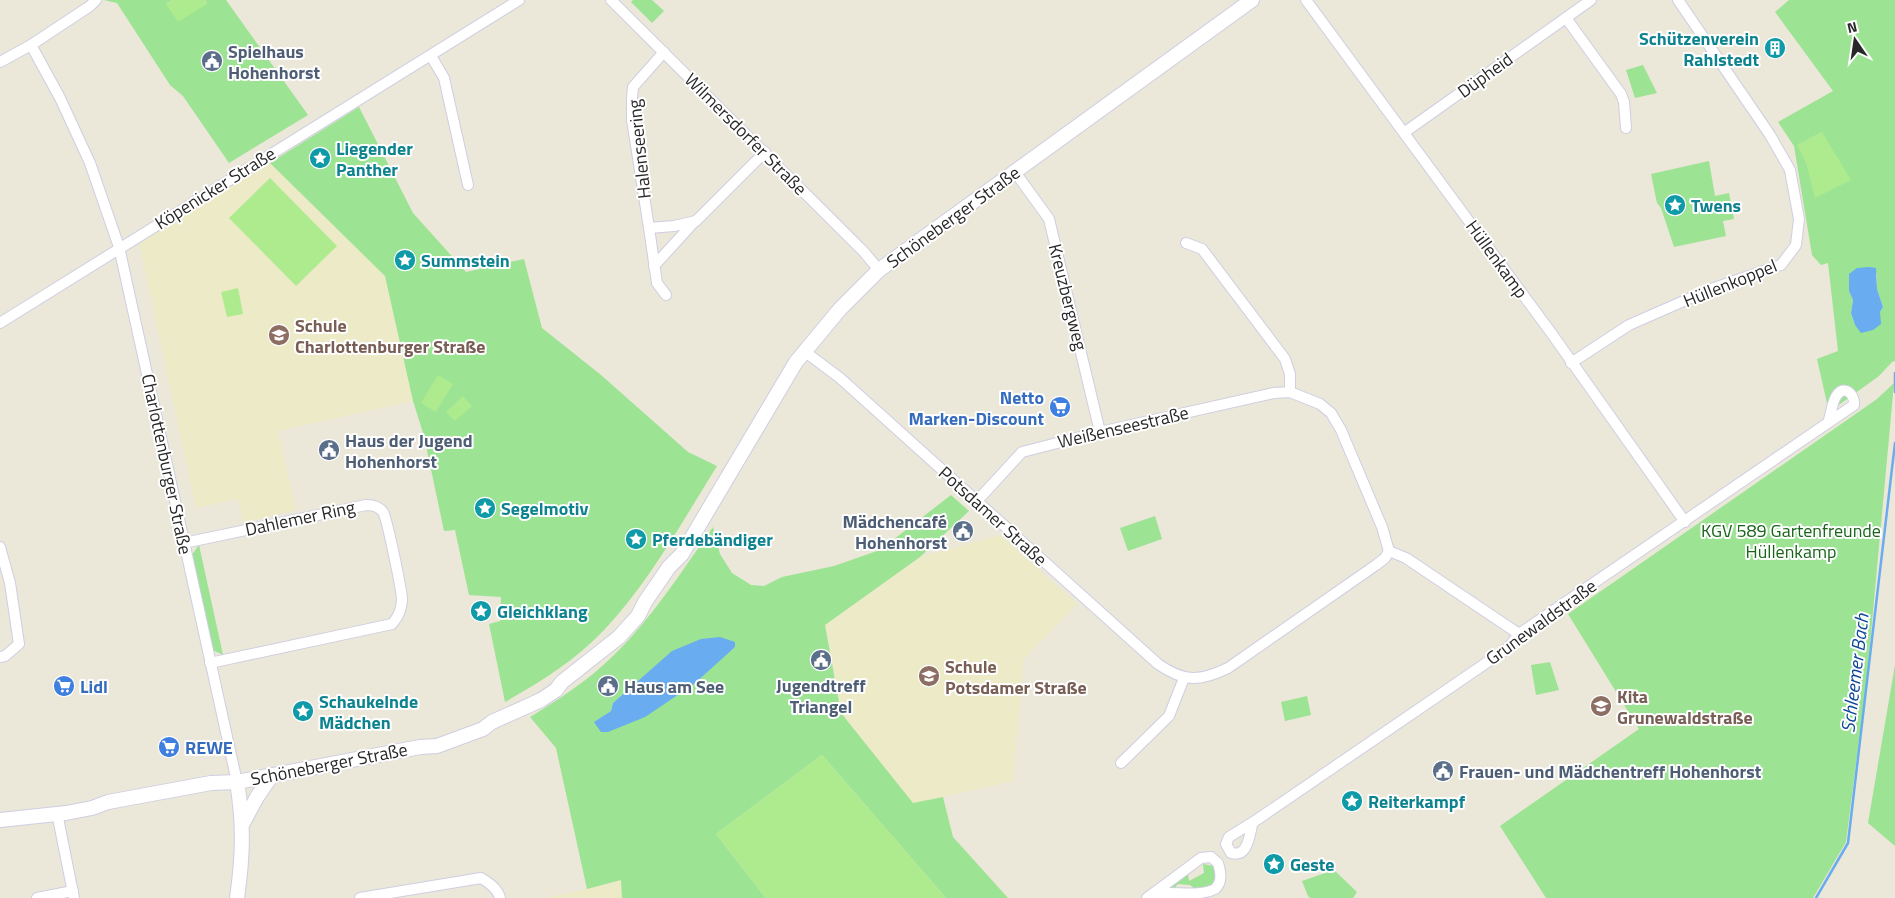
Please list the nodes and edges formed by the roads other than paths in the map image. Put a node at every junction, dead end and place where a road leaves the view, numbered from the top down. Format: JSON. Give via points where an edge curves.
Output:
{"nodes":[{"id":1,"x":519,"y":0,"type":"edge"},
{"id":2,"x":1252,"y":0,"type":"edge"},
{"id":3,"x":1306,"y":0,"type":"edge"},
{"id":4,"x":1590,"y":0,"type":"edge"},
{"id":5,"x":1678,"y":0,"type":"edge"},
{"id":6,"x":96,"y":1,"type":"edge"},
{"id":7,"x":615,"y":1,"type":"edge"},
{"id":8,"x":1566,"y":18,"type":"junction"},
{"id":9,"x":30,"y":45,"type":"junction"},
{"id":10,"x":664,"y":52,"type":"junction"},
{"id":11,"x":430,"y":56,"type":"junction"},
{"id":12,"x":0,"y":62,"type":"edge"},
{"id":13,"x":1626,"y":128,"type":"dead end"},
{"id":14,"x":1405,"y":132,"type":"junction"},
{"id":15,"x":765,"y":152,"type":"junction"},
{"id":16,"x":1015,"y":172,"type":"junction"},
{"id":17,"x":468,"y":185,"type":"dead end"},
{"id":18,"x":696,"y":221,"type":"junction"},
{"id":19,"x":649,"y":228,"type":"junction"},
{"id":20,"x":1186,"y":243,"type":"dead end"},
{"id":21,"x":119,"y":247,"type":"junction"},
{"id":22,"x":654,"y":266,"type":"junction"},
{"id":23,"x":879,"y":270,"type":"junction"},
{"id":24,"x":666,"y":295,"type":"dead end"},
{"id":25,"x":0,"y":323,"type":"edge"},
{"id":26,"x":804,"y":351,"type":"junction"},
{"id":27,"x":1571,"y":363,"type":"junction"},
{"id":28,"x":1290,"y":392,"type":"junction"},
{"id":29,"x":1828,"y":423,"type":"dead end"},
{"id":30,"x":1100,"y":432,"type":"junction"},
{"id":31,"x":977,"y":501,"type":"junction"},
{"id":32,"x":1685,"y":522,"type":"junction"},
{"id":33,"x":184,"y":543,"type":"junction"},
{"id":34,"x":0,"y":547,"type":"edge"},
{"id":35,"x":1389,"y":551,"type":"junction"},
{"id":36,"x":1519,"y":634,"type":"junction"},
{"id":37,"x":0,"y":657,"type":"edge"},
{"id":38,"x":210,"y":663,"type":"junction"},
{"id":39,"x":1184,"y":678,"type":"junction"},
{"id":40,"x":1121,"y":763,"type":"dead end"},
{"id":41,"x":272,"y":775,"type":"junction"},
{"id":42,"x":237,"y":782,"type":"junction"},
{"id":43,"x":57,"y":813,"type":"junction"},
{"id":44,"x":0,"y":820,"type":"edge"},
{"id":45,"x":1253,"y":822,"type":"dead end"},
{"id":46,"x":243,"y":824,"type":"junction"},
{"id":47,"x":74,"y":895,"type":"edge"},
{"id":48,"x":1150,"y":896,"type":"edge"},
{"id":49,"x":37,"y":898,"type":"edge"},
{"id":50,"x":237,"y":898,"type":"edge"},
{"id":51,"x":360,"y":898,"type":"edge"},
{"id":52,"x":500,"y":898,"type":"edge"}],
"edges":[{"from":1,"to":11,"type":"street","name":"Köpenicker Straße"},
{"from":2,"to":16,"type":"street","name":"Schöneberger Straße"},
{"from":3,"to":14,"type":"street","name":"Hüllenkamp"},
{"from":4,"to":8,"type":"street","name":"Düpheid"},
{"from":5,"to":27,"type":"street","name":"Hüllenkoppel","via":[[1770,135],[1790,170],[1799,219],[1796,245],[1781,265],[1710,288],[1630,325]]},
{"from":6,"to":9,"type":"street"},
{"from":7,"to":10,"type":"street","name":"Wilmersdorfer Straße"},
{"from":8,"to":13,"type":"street","via":[[1621,94]]},
{"from":8,"to":14,"type":"street","name":"Düpheid"},
{"from":9,"to":12,"type":"street"},
{"from":9,"to":21,"type":"street","name":"Charlottenburger Straße","via":[[60,98],[90,163]]},
{"from":10,"to":15,"type":"street","name":"Wilmersdorfer Straße"},
{"from":10,"to":19,"type":"street","name":"Halenseering","via":[[633,87],[632,98],[632,120]]},
{"from":11,"to":17,"type":"street","via":[[444,78]]},
{"from":11,"to":21,"type":"street","name":"Köpenicker Straße"},
{"from":14,"to":27,"type":"street","name":"Hüllenkamp"},
{"from":15,"to":18,"type":"street"},
{"from":15,"to":23,"type":"street","name":"Wilmersdorfer Straße"},
{"from":16,"to":23,"type":"street","name":"Schöneberger Straße"},
{"from":16,"to":30,"type":"street","name":"Kreuzbergweg","via":[[1049,219]]},
{"from":18,"to":19,"type":"street"},
{"from":18,"to":22,"type":"street"},
{"from":19,"to":22,"type":"street","name":"Halenseering"},
{"from":20,"to":28,"type":"street","via":[[1202,249],[1285,359],[1290,374]]},
{"from":21,"to":25,"type":"street","name":"Köpenicker Straße"},
{"from":21,"to":33,"type":"street","name":"Charlottenburger Straße"},
{"from":22,"to":24,"type":"street","name":"Halenseering","via":[[657,283]]},
{"from":23,"to":26,"type":"street","name":"Schöneberger Straße","via":[[840,308]]},
{"from":26,"to":31,"type":"street","name":"Potsdamer Straße","via":[[840,378]]},
{"from":26,"to":41,"type":"street","name":"Schöneberger Straße","via":[[682,554],[645,602],[614,632],[606,646],[562,682],[552,684],[515,711],[492,722],[481,723],[420,747]]},
{"from":27,"to":32,"type":"street","name":"Hüllenkamp"},
{"from":28,"to":30,"type":"street","name":"Weißenseestraße"},
{"from":28,"to":35,"type":"street","name":"Weißenseestraße","via":[[1320,404],[1331,413],[1382,527]]},
{"from":29,"to":32,"type":"street","name":"Grunewaldstraße"},
{"from":30,"to":31,"type":"street","name":"Weißenseestraße","via":[[1022,452]]},
{"from":31,"to":39,"type":"street","name":"Potsdamer Straße","via":[[1158,664]]},
{"from":32,"to":36,"type":"street","name":"Grunewaldstraße"},
{"from":33,"to":38,"type":"street","name":"Charlottenburger Straße"},
{"from":33,"to":38,"type":"street","name":"Dahlemer Ring","via":[[366,505],[377,507],[383,513],[392,549],[402,598],[400,614],[392,624]]},
{"from":34,"to":37,"type":"street","via":[[10,583],[19,644]]},
{"from":35,"to":36,"type":"street","via":[[1406,558]]},
{"from":35,"to":39,"type":"street","via":[[1376,565],[1228,668],[1201,678]]},
{"from":36,"to":45,"type":"street","name":"Grunewaldstraße","via":[[1508,648]]},
{"from":38,"to":42,"type":"street","name":"Charlottenburger Straße"},
{"from":39,"to":40,"type":"street","via":[[1168,716]]},
{"from":41,"to":42,"type":"street","name":"Schöneberger Straße"},
{"from":41,"to":46,"type":"street"},
{"from":42,"to":43,"type":"street","name":"Schöneberger Straße","via":[[213,791],[153,803],[102,811],[92,808]]},
{"from":42,"to":46,"type":"street","name":"Charlottenburger Straße"},
{"from":43,"to":44,"type":"street","name":"Schöneberger Straße"},
{"from":43,"to":47,"type":"street"},
{"from":46,"to":50,"type":"street","name":"Charlottenburger Straße"},
{"from":47,"to":49,"type":"street"},
{"from":48,"to":48,"type":"street","via":[[1163,893],[1206,896],[1220,881],[1218,863],[1210,857],[1201,858]]},
{"from":51,"to":52,"type":"street","via":[[481,878]]}]}
